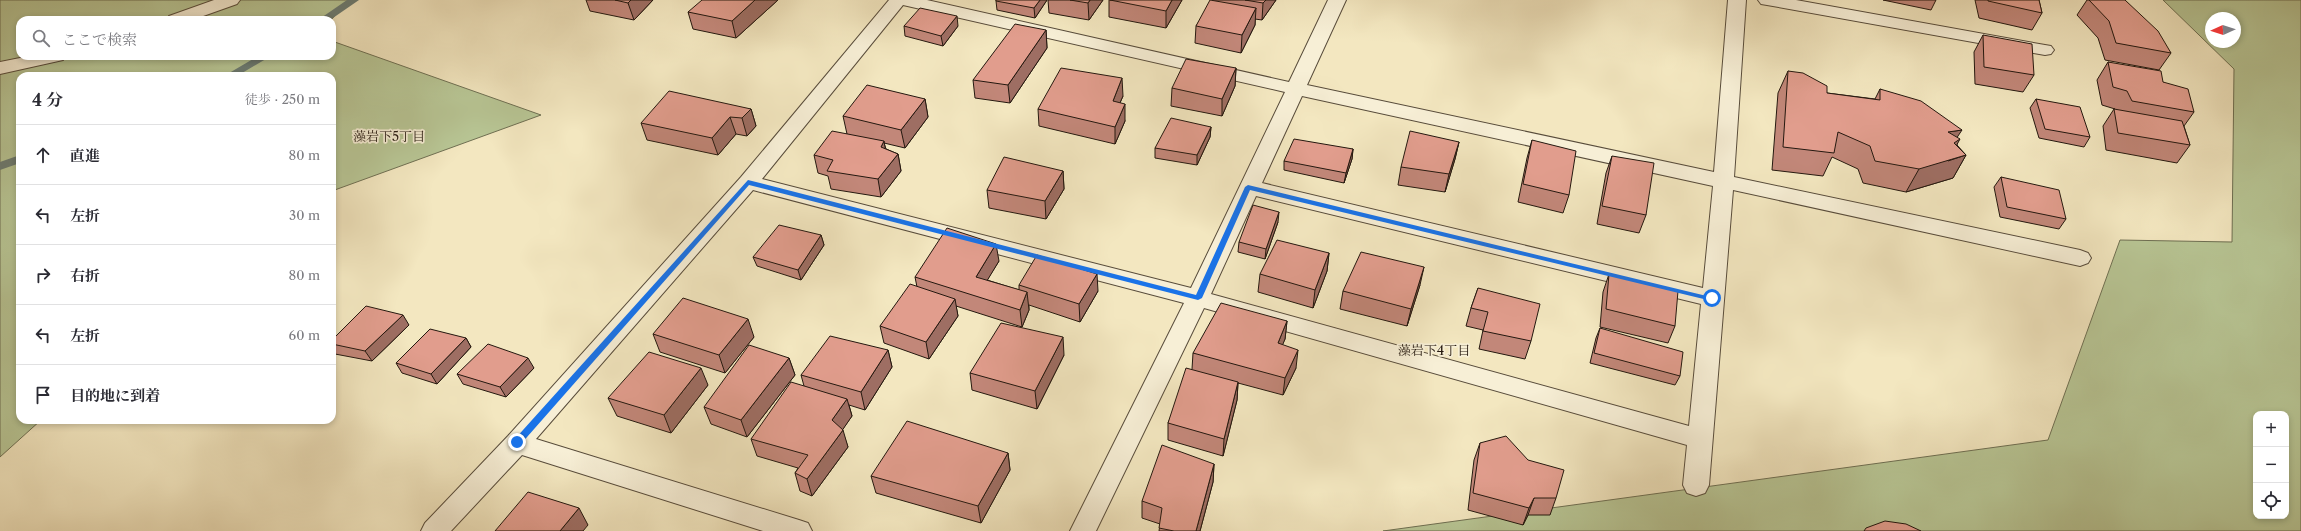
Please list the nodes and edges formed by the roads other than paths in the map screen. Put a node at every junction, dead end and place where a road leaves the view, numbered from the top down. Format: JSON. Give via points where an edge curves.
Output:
{"nodes":[{"id":1,"x":231,"y":0,"type":"edge"},
{"id":2,"x":898,"y":0,"type":"edge"},
{"id":3,"x":904,"y":0,"type":"edge"},
{"id":4,"x":1337,"y":0,"type":"edge"},
{"id":5,"x":1737,"y":0,"type":"edge"},
{"id":6,"x":1767,"y":0,"type":"edge"},
{"id":7,"x":186,"y":16,"type":"edge"},
{"id":8,"x":2045,"y":50,"type":"dead end"},
{"id":9,"x":37,"y":60,"type":"edge"},
{"id":10,"x":0,"y":68,"type":"edge"},
{"id":11,"x":1296,"y":89,"type":"junction"},
{"id":12,"x":1724,"y":180,"type":"junction"},
{"id":13,"x":748,"y":182,"type":"junction"},
{"id":14,"x":1248,"y":187,"type":"junction"},
{"id":15,"x":2080,"y":258,"type":"dead end"},
{"id":16,"x":1198,"y":298,"type":"junction"},
{"id":17,"x":1712,"y":298,"type":"junction"},
{"id":18,"x":1700,"y":439,"type":"junction"},
{"id":19,"x":517,"y":442,"type":"junction"},
{"id":20,"x":1696,"y":485,"type":"dead end"},
{"id":21,"x":434,"y":531,"type":"edge"},
{"id":22,"x":798,"y":531,"type":"edge"},
{"id":23,"x":1083,"y":531,"type":"edge"}],
"edges":[{"from":1,"to":7,"type":"street"},
{"from":2,"to":13,"type":"street"},
{"from":3,"to":11,"type":"street"},
{"from":4,"to":11,"type":"street"},
{"from":5,"to":12,"type":"street"},
{"from":6,"to":8,"type":"street"},
{"from":9,"to":10,"type":"street"},
{"from":11,"to":12,"type":"street"},
{"from":11,"to":14,"type":"street"},
{"from":12,"to":15,"type":"street"},
{"from":12,"to":17,"type":"street"},
{"from":13,"to":16,"type":"street"},
{"from":13,"to":19,"type":"street"},
{"from":14,"to":16,"type":"street"},
{"from":14,"to":17,"type":"street"},
{"from":16,"to":18,"type":"street"},
{"from":16,"to":23,"type":"street"},
{"from":17,"to":18,"type":"street"},
{"from":18,"to":20,"type":"street"},
{"from":19,"to":21,"type":"street"},
{"from":19,"to":22,"type":"street"}]}
